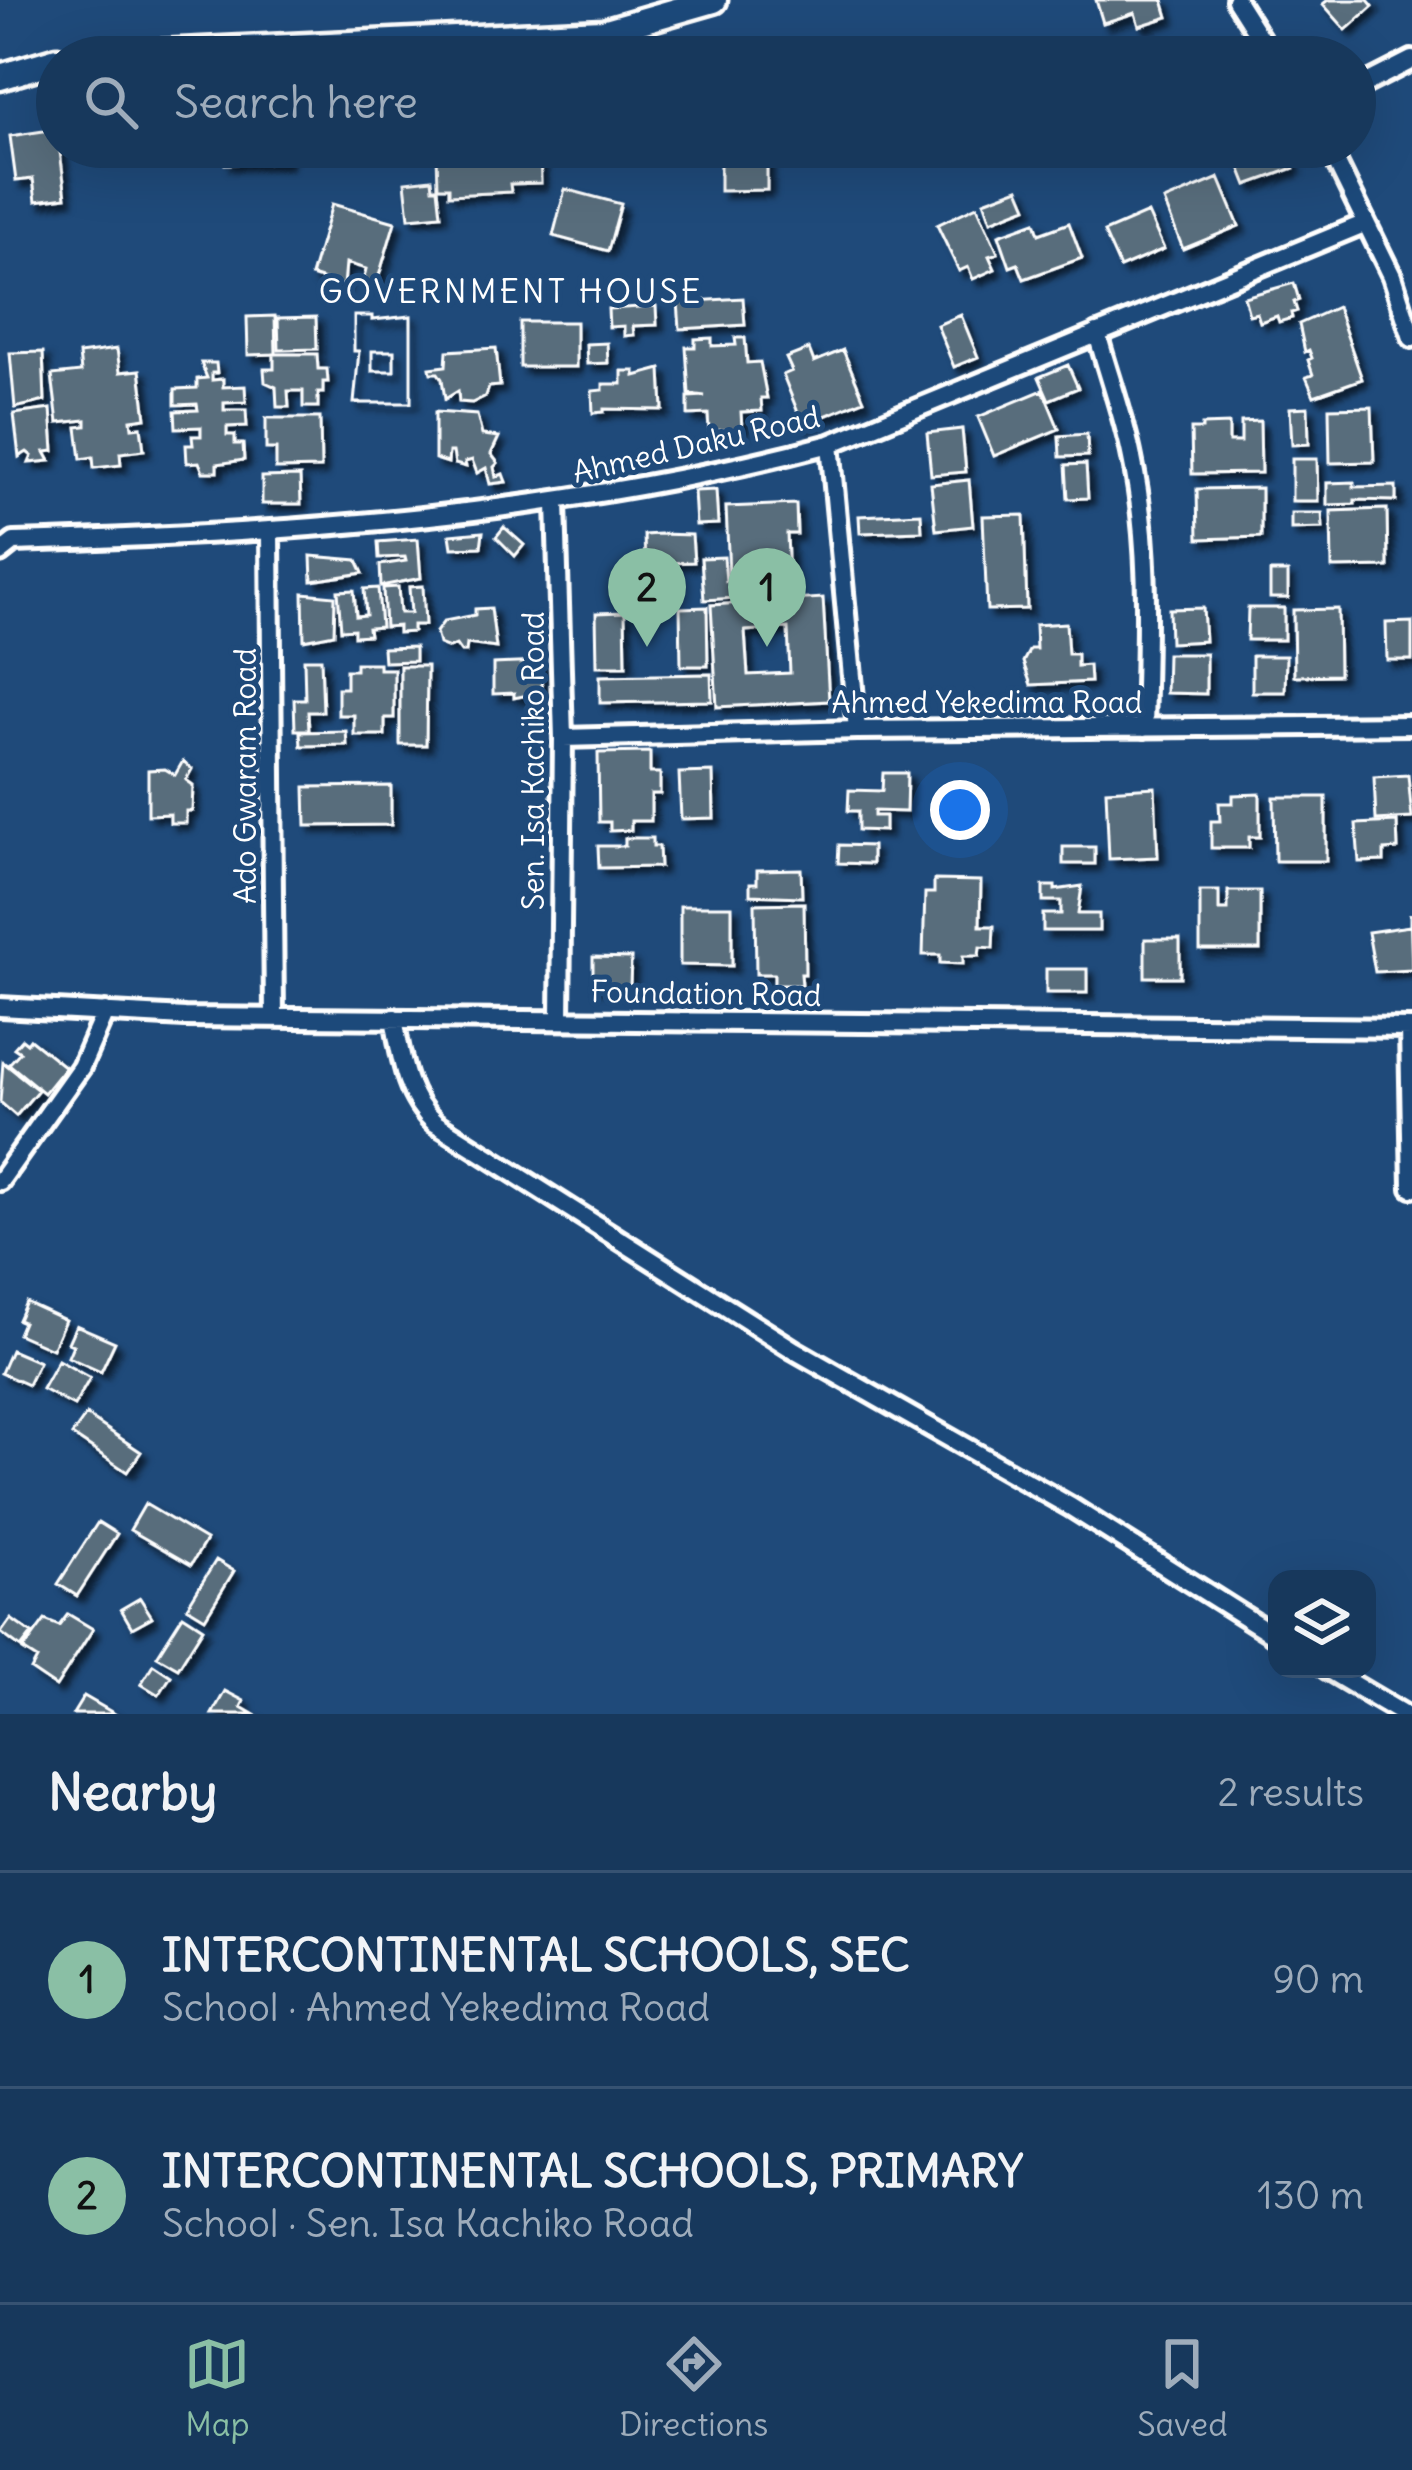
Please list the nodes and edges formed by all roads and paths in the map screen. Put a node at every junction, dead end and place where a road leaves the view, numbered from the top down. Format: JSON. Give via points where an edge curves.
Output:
{"nodes":[{"id":1,"x":715,"y":0,"type":"edge"},
{"id":2,"x":1236,"y":0,"type":"edge"},
{"id":3,"x":519,"y":36,"type":"edge"},
{"id":4,"x":1259,"y":36,"type":"edge"},
{"id":5,"x":1412,"y":60,"type":"edge"},
{"id":6,"x":36,"y":66,"type":"edge"},
{"id":7,"x":0,"y":76,"type":"edge"},
{"id":8,"x":1376,"y":78,"type":"edge"},
{"id":9,"x":1339,"y":168,"type":"edge"},
{"id":10,"x":1366,"y":224,"type":"junction"},
{"id":11,"x":1096,"y":333,"type":"junction"},
{"id":12,"x":1412,"y":338,"type":"edge"},
{"id":13,"x":830,"y":444,"type":"junction"},
{"id":14,"x":556,"y":503,"type":"junction"},
{"id":15,"x":270,"y":533,"type":"junction"},
{"id":16,"x":0,"y":553,"type":"edge"},
{"id":17,"x":1412,"y":724,"type":"edge"},
{"id":18,"x":1144,"y":728,"type":"junction"},
{"id":19,"x":857,"y":730,"type":"junction"},
{"id":20,"x":563,"y":738,"type":"junction"},
{"id":21,"x":0,"y":1006,"type":"edge"},
{"id":22,"x":106,"y":1012,"type":"junction"},
{"id":23,"x":274,"y":1018,"type":"junction"},
{"id":24,"x":394,"y":1018,"type":"junction"},
{"id":25,"x":560,"y":1018,"type":"junction"},
{"id":26,"x":1410,"y":1028,"type":"edge"},
{"id":27,"x":0,"y":1181,"type":"edge"},
{"id":28,"x":1412,"y":1188,"type":"edge"},
{"id":29,"x":1268,"y":1631,"type":"edge"},
{"id":30,"x":1338,"y":1678,"type":"edge"},
{"id":31,"x":1372,"y":1707,"type":"edge"},
{"id":32,"x":1403,"y":1714,"type":"edge"}],
"edges":[{"from":1,"to":3,"type":"street","via":[[603,32]]},
{"from":2,"to":4,"type":"street"},
{"from":5,"to":8,"type":"street"},
{"from":6,"to":7,"type":"street"},
{"from":9,"to":10,"type":"street"},
{"from":10,"to":11,"type":"street","name":"Ahmed Daku Road"},
{"from":10,"to":12,"type":"street"},
{"from":11,"to":13,"type":"street","name":"Ahmed Daku Road"},
{"from":11,"to":18,"type":"street","via":[[1132,458],[1142,526]]},
{"from":13,"to":14,"type":"street","name":"Ahmed Daku Road"},
{"from":13,"to":19,"type":"street"},
{"from":14,"to":15,"type":"street","name":"Ahmed Daku Road"},
{"from":14,"to":20,"type":"street","name":"Sen. Isa Kachiko Road"},
{"from":15,"to":16,"type":"street","name":"Ahmed Daku Road","via":[[14,542]]},
{"from":15,"to":23,"type":"street","name":"Ado Gwaram Road"},
{"from":17,"to":18,"type":"street","name":"Ahmed Yekedima Road"},
{"from":18,"to":19,"type":"street","name":"Ahmed Yekedima Road"},
{"from":19,"to":20,"type":"street","name":"Ahmed Yekedima Road"},
{"from":20,"to":25,"type":"street","name":"Sen. Isa Kachiko Road"},
{"from":21,"to":22,"type":"street","name":"Foundation Road"},
{"from":22,"to":23,"type":"street","name":"Foundation Road"},
{"from":22,"to":27,"type":"street","via":[[81,1066]]},
{"from":23,"to":24,"type":"street","name":"Foundation Road"},
{"from":24,"to":25,"type":"street","name":"Foundation Road"},
{"from":24,"to":29,"type":"street","via":[[403,1069],[419,1108],[435,1123],[794,1350],[1071,1507]]},
{"from":25,"to":26,"type":"street","name":"Foundation Road"},
{"from":26,"to":28,"type":"street"},
{"from":30,"to":31,"type":"street"},
{"from":31,"to":32,"type":"street"}]}
